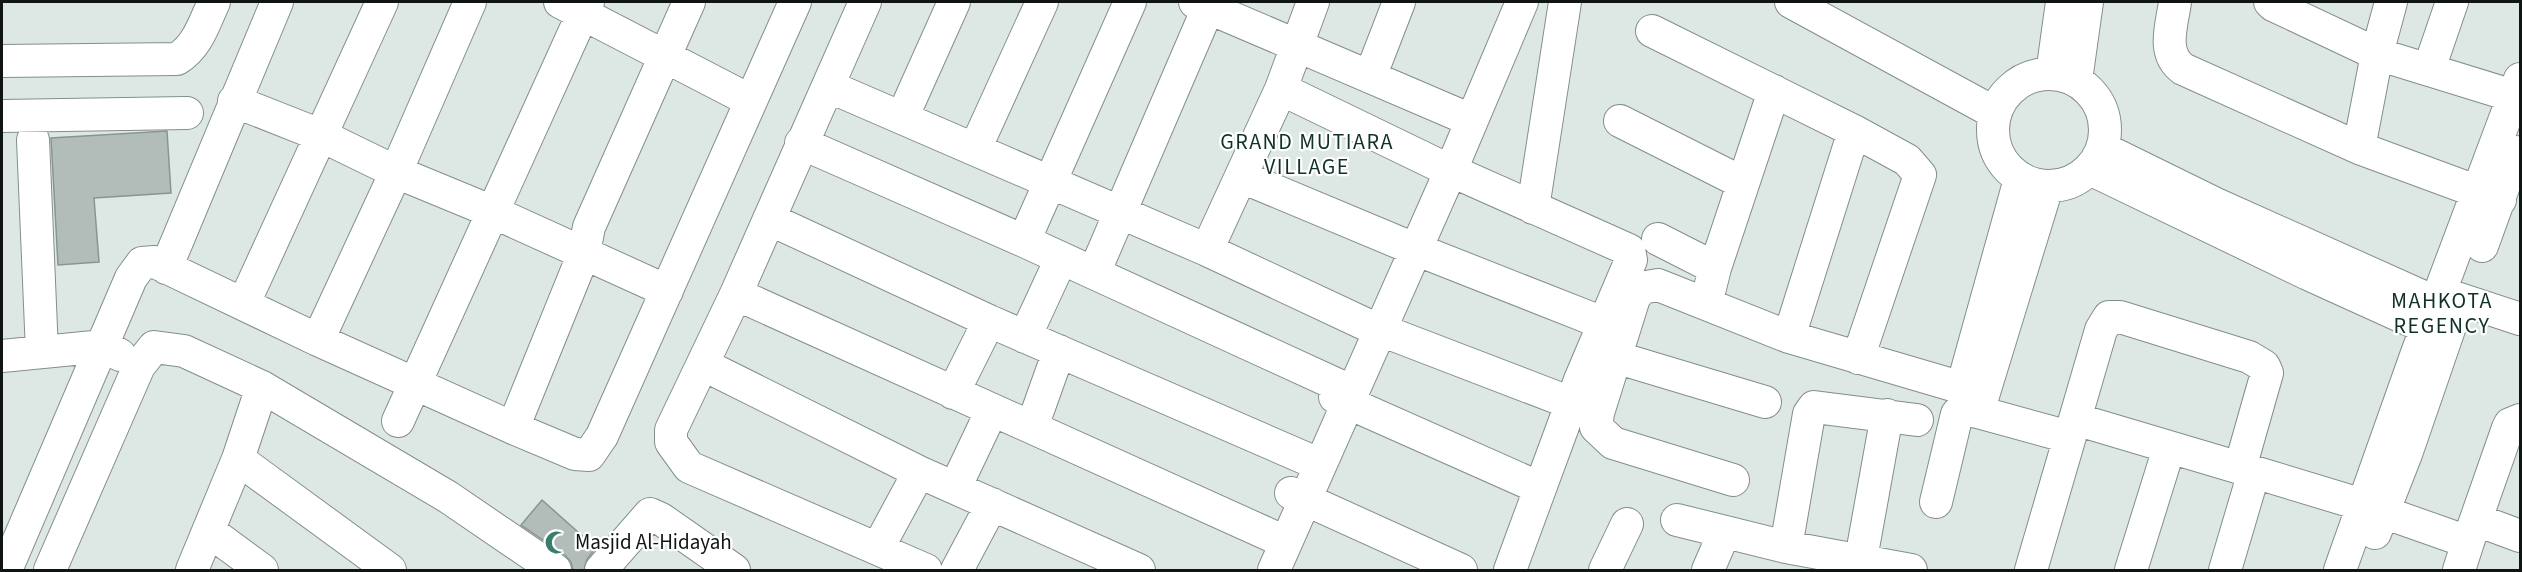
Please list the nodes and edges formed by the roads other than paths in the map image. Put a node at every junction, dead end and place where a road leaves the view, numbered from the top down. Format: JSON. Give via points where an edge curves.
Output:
{"nodes":[{"id":1,"x":214,"y":2,"type":"edge"},
{"id":2,"x":277,"y":2,"type":"edge"},
{"id":3,"x":382,"y":2,"type":"edge"},
{"id":4,"x":470,"y":2,"type":"edge"},
{"id":5,"x":689,"y":2,"type":"edge"},
{"id":6,"x":795,"y":2,"type":"edge"},
{"id":7,"x":865,"y":2,"type":"edge"},
{"id":8,"x":954,"y":2,"type":"edge"},
{"id":9,"x":1042,"y":2,"type":"edge"},
{"id":10,"x":1130,"y":2,"type":"edge"},
{"id":11,"x":1313,"y":2,"type":"edge"},
{"id":12,"x":1399,"y":2,"type":"edge"},
{"id":13,"x":1505,"y":2,"type":"edge"},
{"id":14,"x":1522,"y":2,"type":"edge"},
{"id":15,"x":1565,"y":2,"type":"edge"},
{"id":16,"x":1791,"y":2,"type":"edge"},
{"id":17,"x":2062,"y":2,"type":"edge"},
{"id":18,"x":2087,"y":2,"type":"edge"},
{"id":19,"x":2175,"y":2,"type":"edge"},
{"id":20,"x":2270,"y":2,"type":"edge"},
{"id":21,"x":2391,"y":2,"type":"edge"},
{"id":22,"x":2452,"y":2,"type":"edge"},
{"id":23,"x":1201,"y":4,"type":"edge"},
{"id":24,"x":577,"y":5,"type":"edge"},
{"id":25,"x":1652,"y":31,"type":"dead end"},
{"id":26,"x":1297,"y":47,"type":"junction"},
{"id":27,"x":665,"y":54,"type":"junction"},
{"id":28,"x":2377,"y":54,"type":"junction"},
{"id":29,"x":2,"y":61,"type":"edge"},
{"id":30,"x":2429,"y":69,"type":"junction"},
{"id":31,"x":1370,"y":77,"type":"junction"},
{"id":32,"x":2064,"y":77,"type":"junction"},
{"id":33,"x":828,"y":86,"type":"junction"},
{"id":34,"x":1281,"y":89,"type":"junction"},
{"id":35,"x":1774,"y":91,"type":"junction"},
{"id":36,"x":2518,"y":91,"type":"edge"},
{"id":37,"x":751,"y":100,"type":"junction"},
{"id":38,"x":234,"y":102,"type":"junction"},
{"id":39,"x":187,"y":113,"type":"dead end"},
{"id":40,"x":1995,"y":113,"type":"junction"},
{"id":41,"x":1459,"y":115,"type":"junction"},
{"id":42,"x":2,"y":116,"type":"edge"},
{"id":43,"x":902,"y":118,"type":"junction"},
{"id":44,"x":1620,"y":121,"type":"dead end"},
{"id":45,"x":1854,"y":131,"type":"junction"},
{"id":46,"x":320,"y":135,"type":"junction"},
{"id":47,"x":33,"y":140,"type":"dead end"},
{"id":48,"x":2520,"y":140,"type":"edge"},
{"id":49,"x":801,"y":143,"type":"junction"},
{"id":50,"x":2359,"y":148,"type":"junction"},
{"id":51,"x":975,"y":149,"type":"junction"},
{"id":52,"x":2097,"y":159,"type":"junction"},
{"id":53,"x":1444,"y":167,"type":"junction"},
{"id":54,"x":396,"y":172,"type":"junction"},
{"id":55,"x":1242,"y":177,"type":"junction"},
{"id":56,"x":1050,"y":183,"type":"junction"},
{"id":57,"x":1743,"y":183,"type":"junction"},
{"id":58,"x":2034,"y":183,"type":"junction"},
{"id":59,"x":2500,"y":200,"type":"edge"},
{"id":60,"x":1533,"y":208,"type":"junction"},
{"id":61,"x":493,"y":212,"type":"junction"},
{"id":62,"x":1121,"y":214,"type":"junction"},
{"id":63,"x":769,"y":219,"type":"junction"},
{"id":64,"x":1658,"y":239,"type":"dead end"},
{"id":65,"x":1024,"y":242,"type":"junction"},
{"id":66,"x":1408,"y":246,"type":"junction"},
{"id":67,"x":1207,"y":250,"type":"junction"},
{"id":68,"x":584,"y":253,"type":"junction"},
{"id":69,"x":1060,"y":259,"type":"junction"},
{"id":70,"x":166,"y":268,"type":"junction"},
{"id":71,"x":1715,"y":268,"type":"junction"},
{"id":72,"x":1094,"y":273,"type":"junction"},
{"id":73,"x":667,"y":291,"type":"junction"},
{"id":74,"x":736,"y":294,"type":"junction"},
{"id":75,"x":244,"y":303,"type":"junction"},
{"id":76,"x":1706,"y":304,"type":"junction"},
{"id":77,"x":2441,"y":306,"type":"junction"},
{"id":78,"x":2520,"y":319,"type":"edge"},
{"id":79,"x":989,"y":321,"type":"junction"},
{"id":80,"x":1603,"y":323,"type":"junction"},
{"id":81,"x":1373,"y":327,"type":"junction"},
{"id":82,"x":1025,"y":337,"type":"junction"},
{"id":83,"x":1789,"y":337,"type":"junction"},
{"id":84,"x":318,"y":340,"type":"junction"},
{"id":85,"x":104,"y":346,"type":"junction"},
{"id":86,"x":1059,"y":351,"type":"junction"},
{"id":87,"x":42,"y":352,"type":"junction"},
{"id":88,"x":2,"y":356,"type":"edge"},
{"id":89,"x":1616,"y":357,"type":"junction"},
{"id":90,"x":1858,"y":358,"type":"junction"},
{"id":91,"x":704,"y":365,"type":"junction"},
{"id":92,"x":139,"y":366,"type":"junction"},
{"id":93,"x":416,"y":383,"type":"junction"},
{"id":94,"x":262,"y":387,"type":"junction"},
{"id":95,"x":953,"y":393,"type":"junction"},
{"id":96,"x":1342,"y":395,"type":"junction"},
{"id":97,"x":1974,"y":398,"type":"junction"},
{"id":98,"x":1765,"y":402,"type":"dead end"},
{"id":99,"x":1571,"y":403,"type":"junction"},
{"id":100,"x":992,"y":410,"type":"junction"},
{"id":101,"x":2520,"y":420,"type":"edge"},
{"id":102,"x":398,"y":421,"type":"dead end"},
{"id":103,"x":1032,"y":426,"type":"junction"},
{"id":104,"x":513,"y":428,"type":"junction"},
{"id":105,"x":2072,"y":428,"type":"junction"},
{"id":106,"x":2169,"y":448,"type":"junction"},
{"id":107,"x":238,"y":459,"type":"junction"},
{"id":108,"x":1307,"y":459,"type":"junction"},
{"id":109,"x":2247,"y":470,"type":"junction"},
{"id":110,"x":920,"y":472,"type":"junction"},
{"id":111,"x":1733,"y":480,"type":"dead end"},
{"id":112,"x":955,"y":488,"type":"junction"},
{"id":113,"x":1540,"y":488,"type":"junction"},
{"id":114,"x":1299,"y":497,"type":"junction"},
{"id":115,"x":1936,"y":502,"type":"dead end"},
{"id":116,"x":992,"y":504,"type":"junction"},
{"id":117,"x":2373,"y":509,"type":"junction"},
{"id":118,"x":1677,"y":520,"type":"dead end"},
{"id":119,"x":1627,"y":524,"type":"dead end"},
{"id":120,"x":209,"y":531,"type":"junction"},
{"id":121,"x":1724,"y":533,"type":"junction"},
{"id":122,"x":1272,"y":536,"type":"junction"},
{"id":123,"x":2520,"y":536,"type":"edge"},
{"id":124,"x":2468,"y":544,"type":"edge"},
{"id":125,"x":878,"y":548,"type":"junction"},
{"id":126,"x":1803,"y":556,"type":"edge"},
{"id":127,"x":1861,"y":559,"type":"junction"},
{"id":128,"x":6,"y":570,"type":"edge"},
{"id":129,"x":50,"y":570,"type":"edge"},
{"id":130,"x":192,"y":570,"type":"edge"},
{"id":131,"x":262,"y":570,"type":"edge"},
{"id":132,"x":390,"y":570,"type":"edge"},
{"id":133,"x":555,"y":570,"type":"edge"},
{"id":134,"x":601,"y":570,"type":"edge"},
{"id":135,"x":734,"y":570,"type":"edge"},
{"id":136,"x":926,"y":570,"type":"edge"},
{"id":137,"x":957,"y":570,"type":"edge"},
{"id":138,"x":1139,"y":570,"type":"edge"},
{"id":139,"x":1263,"y":570,"type":"edge"},
{"id":140,"x":1461,"y":570,"type":"edge"},
{"id":141,"x":1510,"y":570,"type":"edge"},
{"id":142,"x":1605,"y":570,"type":"edge"},
{"id":143,"x":1708,"y":570,"type":"edge"},
{"id":144,"x":1905,"y":570,"type":"edge"},
{"id":145,"x":2031,"y":570,"type":"edge"},
{"id":146,"x":2131,"y":570,"type":"edge"},
{"id":147,"x":2225,"y":570,"type":"edge"},
{"id":148,"x":2340,"y":570,"type":"edge"},
{"id":149,"x":2360,"y":570,"type":"edge"}],
"edges":[{"from":1,"to":29,"type":"street","via":[[197,41],[177,59]]},
{"from":2,"to":38,"type":"street"},
{"from":3,"to":46,"type":"street"},
{"from":4,"to":54,"type":"street"},
{"from":5,"to":27,"type":"street"},
{"from":6,"to":37,"type":"street"},
{"from":7,"to":33,"type":"street"},
{"from":8,"to":43,"type":"street"},
{"from":9,"to":51,"type":"street"},
{"from":10,"to":56,"type":"street"},
{"from":11,"to":26,"type":"street"},
{"from":12,"to":31,"type":"street"},
{"from":13,"to":41,"type":"street"},
{"from":14,"to":53,"type":"street"},
{"from":15,"to":60,"type":"street"},
{"from":16,"to":40,"type":"street"},
{"from":17,"to":32,"type":"street"},
{"from":18,"to":32,"type":"street"},
{"from":19,"to":50,"type":"street","via":[[2169,47],[2175,64]]},
{"from":20,"to":28,"type":"street"},
{"from":21,"to":28,"type":"street"},
{"from":22,"to":30,"type":"street"},
{"from":23,"to":26,"type":"street"},
{"from":23,"to":62,"type":"street"},
{"from":24,"to":27,"type":"street"},
{"from":24,"to":61,"type":"street"},
{"from":25,"to":35,"type":"street"},
{"from":26,"to":31,"type":"street"},
{"from":26,"to":34,"type":"street"},
{"from":27,"to":37,"type":"street"},
{"from":27,"to":68,"type":"street","via":[[589,226]]},
{"from":28,"to":30,"type":"street"},
{"from":28,"to":50,"type":"street"},
{"from":30,"to":36,"type":"street"},
{"from":31,"to":41,"type":"street"},
{"from":32,"to":40,"type":"street","via":[[2028,78],[2007,92]]},
{"from":32,"to":52,"type":"street","via":[[2095,96],[2105,119]]},
{"from":33,"to":43,"type":"street"},
{"from":33,"to":49,"type":"street"},
{"from":34,"to":53,"type":"street"},
{"from":34,"to":55,"type":"street"},
{"from":35,"to":45,"type":"street"},
{"from":35,"to":57,"type":"street"},
{"from":36,"to":59,"type":"street"},
{"from":37,"to":73,"type":"street"},
{"from":38,"to":46,"type":"street"},
{"from":38,"to":70,"type":"street"},
{"from":39,"to":42,"type":"street"},
{"from":40,"to":58,"type":"street","via":[[1996,150],[2006,167]]},
{"from":41,"to":53,"type":"street"},
{"from":43,"to":51,"type":"street"},
{"from":44,"to":57,"type":"street"},
{"from":45,"to":83,"type":"street"},
{"from":45,"to":90,"type":"street","via":[[1907,160],[1920,175]]},
{"from":46,"to":54,"type":"street"},
{"from":46,"to":75,"type":"street"},
{"from":47,"to":87,"type":"street"},
{"from":48,"to":59,"type":"street"},
{"from":49,"to":63,"type":"street"},
{"from":49,"to":65,"type":"street"},
{"from":50,"to":59,"type":"street"},
{"from":51,"to":56,"type":"street"},
{"from":52,"to":58,"type":"street","via":[[2073,182]]},
{"from":52,"to":77,"type":"street","via":[[2216,204]]},
{"from":53,"to":60,"type":"street"},
{"from":53,"to":66,"type":"street"},
{"from":54,"to":61,"type":"street"},
{"from":54,"to":84,"type":"street"},
{"from":55,"to":66,"type":"street"},
{"from":55,"to":67,"type":"street"},
{"from":56,"to":62,"type":"street"},
{"from":56,"to":65,"type":"street"},
{"from":57,"to":71,"type":"street"},
{"from":58,"to":97,"type":"street"},
{"from":59,"to":77,"type":"street"},
{"from":60,"to":80,"type":"street","via":[[1629,250],[1631,260]]},
{"from":61,"to":68,"type":"street"},
{"from":61,"to":93,"type":"street"},
{"from":62,"to":67,"type":"street"},
{"from":62,"to":72,"type":"street"},
{"from":63,"to":74,"type":"street"},
{"from":63,"to":79,"type":"street"},
{"from":64,"to":71,"type":"street"},
{"from":65,"to":69,"type":"street"},
{"from":66,"to":80,"type":"street"},
{"from":66,"to":81,"type":"street"},
{"from":67,"to":81,"type":"street"},
{"from":68,"to":73,"type":"street"},
{"from":68,"to":104,"type":"street"},
{"from":69,"to":72,"type":"street"},
{"from":69,"to":82,"type":"street"},
{"from":70,"to":75,"type":"street"},
{"from":70,"to":85,"type":"street","via":[[155,262],[142,263],[131,278]]},
{"from":71,"to":76,"type":"street"},
{"from":72,"to":96,"type":"street"},
{"from":73,"to":104,"type":"street","via":[[602,436],[589,455],[575,454]]},
{"from":74,"to":91,"type":"street"},
{"from":74,"to":95,"type":"street"},
{"from":75,"to":84,"type":"street"},
{"from":76,"to":83,"type":"street"},
{"from":76,"to":89,"type":"street","via":[[1658,285],[1641,288],[1634,298]]},
{"from":77,"to":78,"type":"street"},
{"from":77,"to":117,"type":"street"},
{"from":77,"to":117,"type":"street"},
{"from":79,"to":82,"type":"street"},
{"from":79,"to":95,"type":"street"},
{"from":80,"to":99,"type":"street"},
{"from":81,"to":96,"type":"street"},
{"from":81,"to":99,"type":"street"},
{"from":82,"to":86,"type":"street"},
{"from":83,"to":90,"type":"street"},
{"from":84,"to":93,"type":"street"},
{"from":85,"to":87,"type":"street"},
{"from":85,"to":92,"type":"street"},
{"from":85,"to":128,"type":"street"},
{"from":86,"to":103,"type":"street"},
{"from":86,"to":108,"type":"street"},
{"from":87,"to":88,"type":"street"},
{"from":89,"to":98,"type":"street"},
{"from":89,"to":111,"type":"street","via":[[1598,412],[1596,427],[1603,436],[1613,443]]},
{"from":90,"to":97,"type":"street"},
{"from":91,"to":110,"type":"street"},
{"from":91,"to":125,"type":"street","via":[[671,430],[671,442],[689,467]]},
{"from":92,"to":94,"type":"street","via":[[154,347],[184,351]]},
{"from":92,"to":129,"type":"street"},
{"from":93,"to":102,"type":"street"},
{"from":93,"to":104,"type":"street"},
{"from":94,"to":107,"type":"street"},
{"from":94,"to":133,"type":"street","via":[[448,497]]},
{"from":95,"to":100,"type":"street"},
{"from":96,"to":108,"type":"street"},
{"from":96,"to":113,"type":"street"},
{"from":96,"to":114,"type":"street"},
{"from":97,"to":105,"type":"street"},
{"from":97,"to":115,"type":"street","via":[[1957,414]]},
{"from":99,"to":113,"type":"street"},
{"from":100,"to":103,"type":"street"},
{"from":100,"to":112,"type":"street"},
{"from":101,"to":124,"type":"street","via":[[2508,428]]},
{"from":103,"to":122,"type":"street"},
{"from":105,"to":106,"type":"street"},
{"from":105,"to":109,"type":"street","via":[[2104,323],[2109,317],[2120,317],[2249,357],[2265,366],[2267,373]]},
{"from":105,"to":145,"type":"street"},
{"from":106,"to":109,"type":"street"},
{"from":106,"to":146,"type":"street"},
{"from":107,"to":120,"type":"street"},
{"from":107,"to":132,"type":"street"},
{"from":108,"to":114,"type":"street"},
{"from":109,"to":117,"type":"street"},
{"from":109,"to":147,"type":"street"},
{"from":110,"to":112,"type":"street"},
{"from":110,"to":125,"type":"street"},
{"from":112,"to":116,"type":"street"},
{"from":113,"to":141,"type":"street"},
{"from":114,"to":122,"type":"street"},
{"from":114,"to":139,"type":"street"},
{"from":114,"to":140,"type":"street"},
{"from":116,"to":137,"type":"street"},
{"from":116,"to":138,"type":"street"},
{"from":117,"to":124,"type":"street"},
{"from":117,"to":148,"type":"street"},
{"from":117,"to":149,"type":"street"},
{"from":118,"to":121,"type":"street"},
{"from":119,"to":142,"type":"street"},
{"from":120,"to":130,"type":"street"},
{"from":120,"to":131,"type":"street"},
{"from":121,"to":126,"type":"street"},
{"from":121,"to":143,"type":"street"},
{"from":122,"to":139,"type":"street"},
{"from":123,"to":124,"type":"street"},
{"from":125,"to":136,"type":"street"},
{"from":126,"to":127,"type":"street"},
{"from":126,"to":127,"type":"street","via":[[1811,410],[1818,406],[1902,417]]},
{"from":127,"to":144,"type":"street"},
{"from":134,"to":135,"type":"street","via":[[650,514]]}]}
